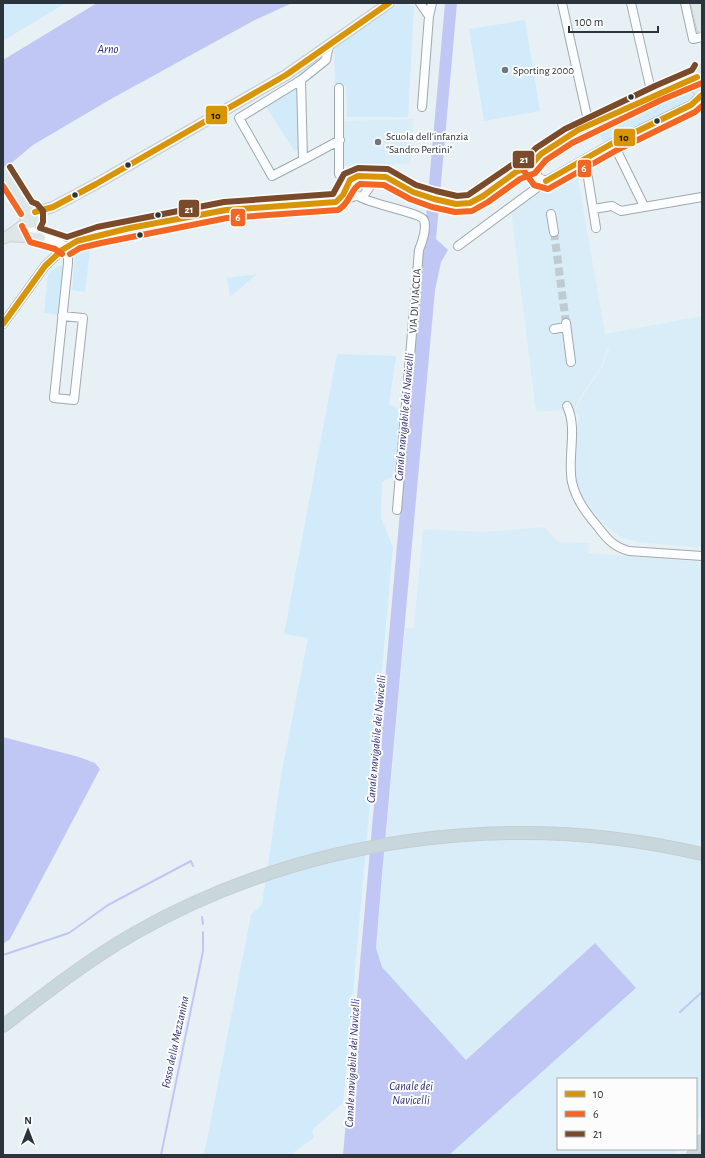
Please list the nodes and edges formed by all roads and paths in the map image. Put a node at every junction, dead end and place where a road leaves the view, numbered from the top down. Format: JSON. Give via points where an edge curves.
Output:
{"nodes":[{"id":1,"x":389,"y":3,"type":"edge"},
{"id":2,"x":420,"y":3,"type":"edge"},
{"id":3,"x":432,"y":3,"type":"edge"},
{"id":4,"x":562,"y":3,"type":"edge"},
{"id":5,"x":631,"y":3,"type":"edge"},
{"id":6,"x":685,"y":3,"type":"edge"},
{"id":7,"x":696,"y":3,"type":"edge"},
{"id":8,"x":429,"y":16,"type":"junction"},
{"id":9,"x":702,"y":28,"type":"edge"},
{"id":10,"x":702,"y":37,"type":"edge"},
{"id":11,"x":329,"y":45,"type":"junction"},
{"id":12,"x":699,"y":74,"type":"edge"},
{"id":13,"x":301,"y":80,"type":"junction"},
{"id":14,"x":340,"y":88,"type":"dead end"},
{"id":15,"x":652,"y":95,"type":"junction"},
{"id":16,"x":702,"y":95,"type":"edge"},
{"id":17,"x":422,"y":107,"type":"dead end"},
{"id":18,"x":589,"y":125,"type":"junction"},
{"id":19,"x":340,"y":140,"type":"junction"},
{"id":20,"x":613,"y":143,"type":"junction"},
{"id":21,"x":584,"y":159,"type":"junction"},
{"id":22,"x":303,"y":160,"type":"junction"},
{"id":23,"x":530,"y":166,"type":"junction"},
{"id":24,"x":3,"y":171,"type":"edge"},
{"id":25,"x":351,"y":176,"type":"junction"},
{"id":26,"x":382,"y":177,"type":"junction"},
{"id":27,"x":546,"y":181,"type":"junction"},
{"id":28,"x":348,"y":187,"type":"junction"},
{"id":29,"x":368,"y":189,"type":"junction"},
{"id":30,"x":358,"y":197,"type":"junction"},
{"id":31,"x":702,"y":197,"type":"edge"},
{"id":32,"x":337,"y":201,"type":"junction"},
{"id":33,"x":373,"y":201,"type":"junction"},
{"id":34,"x":644,"y":206,"type":"junction"},
{"id":35,"x":593,"y":209,"type":"junction"},
{"id":36,"x":31,"y":211,"type":"junction"},
{"id":37,"x":551,"y":214,"type":"dead end"},
{"id":38,"x":28,"y":222,"type":"junction"},
{"id":39,"x":596,"y":228,"type":"dead end"},
{"id":40,"x":554,"y":232,"type":"tunnel mouth"},
{"id":41,"x":5,"y":238,"type":"edge"},
{"id":42,"x":40,"y":238,"type":"junction"},
{"id":43,"x":458,"y":246,"type":"dead end"},
{"id":44,"x":66,"y":247,"type":"junction"},
{"id":45,"x":62,"y":316,"type":"junction"},
{"id":46,"x":3,"y":324,"type":"edge"},
{"id":47,"x":554,"y":329,"type":"dead end"},
{"id":48,"x":571,"y":362,"type":"dead end"},
{"id":49,"x":567,"y":406,"type":"dead end"},
{"id":50,"x":397,"y":510,"type":"dead end"},
{"id":51,"x":702,"y":556,"type":"edge"},
{"id":52,"x":702,"y":846,"type":"edge"},
{"id":53,"x":702,"y":854,"type":"edge"},
{"id":54,"x":235,"y":883,"type":"junction"},
{"id":55,"x":3,"y":1017,"type":"edge"},
{"id":56,"x":3,"y":1026,"type":"edge"}],
"edges":[{"from":1,"to":11,"type":"main road"},
{"from":2,"to":8,"type":"street"},
{"from":3,"to":8,"type":"street"},
{"from":4,"to":18,"type":"street"},
{"from":5,"to":15,"type":"street"},
{"from":6,"to":10,"type":"street","via":[[693,39]]},
{"from":7,"to":9,"type":"main road"},
{"from":8,"to":17,"type":"street"},
{"from":11,"to":13,"type":"street","via":[[326,60]]},
{"from":11,"to":36,"type":"main road","via":[[286,75],[129,165],[57,205]]},
{"from":12,"to":15,"type":"street"},
{"from":12,"to":16,"type":"main road","via":[[696,87]]},
{"from":13,"to":22,"type":"street"},
{"from":13,"to":22,"type":"street","via":[[239,118],[272,176]]},
{"from":14,"to":19,"type":"street"},
{"from":15,"to":18,"type":"street"},
{"from":16,"to":20,"type":"street","via":[[691,105]]},
{"from":18,"to":23,"type":"street","via":[[541,154]]},
{"from":19,"to":22,"type":"street"},
{"from":19,"to":25,"type":"street","via":[[340,161]]},
{"from":20,"to":21,"type":"street"},
{"from":20,"to":34,"type":"street"},
{"from":21,"to":27,"type":"street"},
{"from":21,"to":35,"type":"street"},
{"from":23,"to":26,"type":"street","via":[[516,172],[476,201],[461,204],[419,194]]},
{"from":23,"to":27,"type":"street","via":[[539,178]]},
{"from":24,"to":36,"type":"main road"},
{"from":25,"to":26,"type":"street"},
{"from":25,"to":28,"type":"street"},
{"from":25,"to":28,"type":"street"},
{"from":25,"to":29,"type":"street","via":[[366,180]]},
{"from":26,"to":29,"type":"street"},
{"from":27,"to":43,"type":"street"},
{"from":28,"to":30,"type":"street","via":[[350,192]]},
{"from":28,"to":32,"type":"street"},
{"from":29,"to":30,"type":"street"},
{"from":29,"to":33,"type":"street"},
{"from":30,"to":32,"type":"street"},
{"from":30,"to":33,"type":"street","name":"VIA DI VIACCIA"},
{"from":31,"to":34,"type":"street"},
{"from":32,"to":44,"type":"street","via":[[226,210],[100,235]]},
{"from":33,"to":50,"type":"street","name":"VIA DI VIACCIA","via":[[382,206],[411,213],[424,221],[419,250]]},
{"from":34,"to":35,"type":"street","via":[[621,211],[612,206]]},
{"from":35,"to":39,"type":"street"},
{"from":36,"to":38,"type":"main road","via":[[23,217]]},
{"from":37,"to":40,"type":"street"},
{"from":38,"to":41,"type":"main road"},
{"from":38,"to":42,"type":"street","via":[[33,234]]},
{"from":41,"to":42,"type":"main road"},
{"from":42,"to":44,"type":"street","via":[[58,242]]},
{"from":44,"to":45,"type":"street","via":[[68,258]]},
{"from":44,"to":46,"type":"street","via":[[45,266]]},
{"from":45,"to":45,"type":"street","via":[[83,318],[74,400],[54,398]]},
{"from":47,"to":48,"type":"street","via":[[566,325]]},
{"from":49,"to":51,"type":"street","via":[[572,425],[574,487],[581,504],[609,542],[629,551]]},
{"from":52,"to":54,"type":"highway","via":[[646,835],[576,827],[530,825],[458,828],[407,833],[357,842],[301,857]]},
{"from":53,"to":54,"type":"highway","via":[[644,843],[585,836],[531,833],[465,835],[354,851]]},
{"from":54,"to":55,"type":"highway","via":[[167,909],[108,942],[61,973]]},
{"from":54,"to":56,"type":"highway","via":[[135,934],[71,975]]}]}
